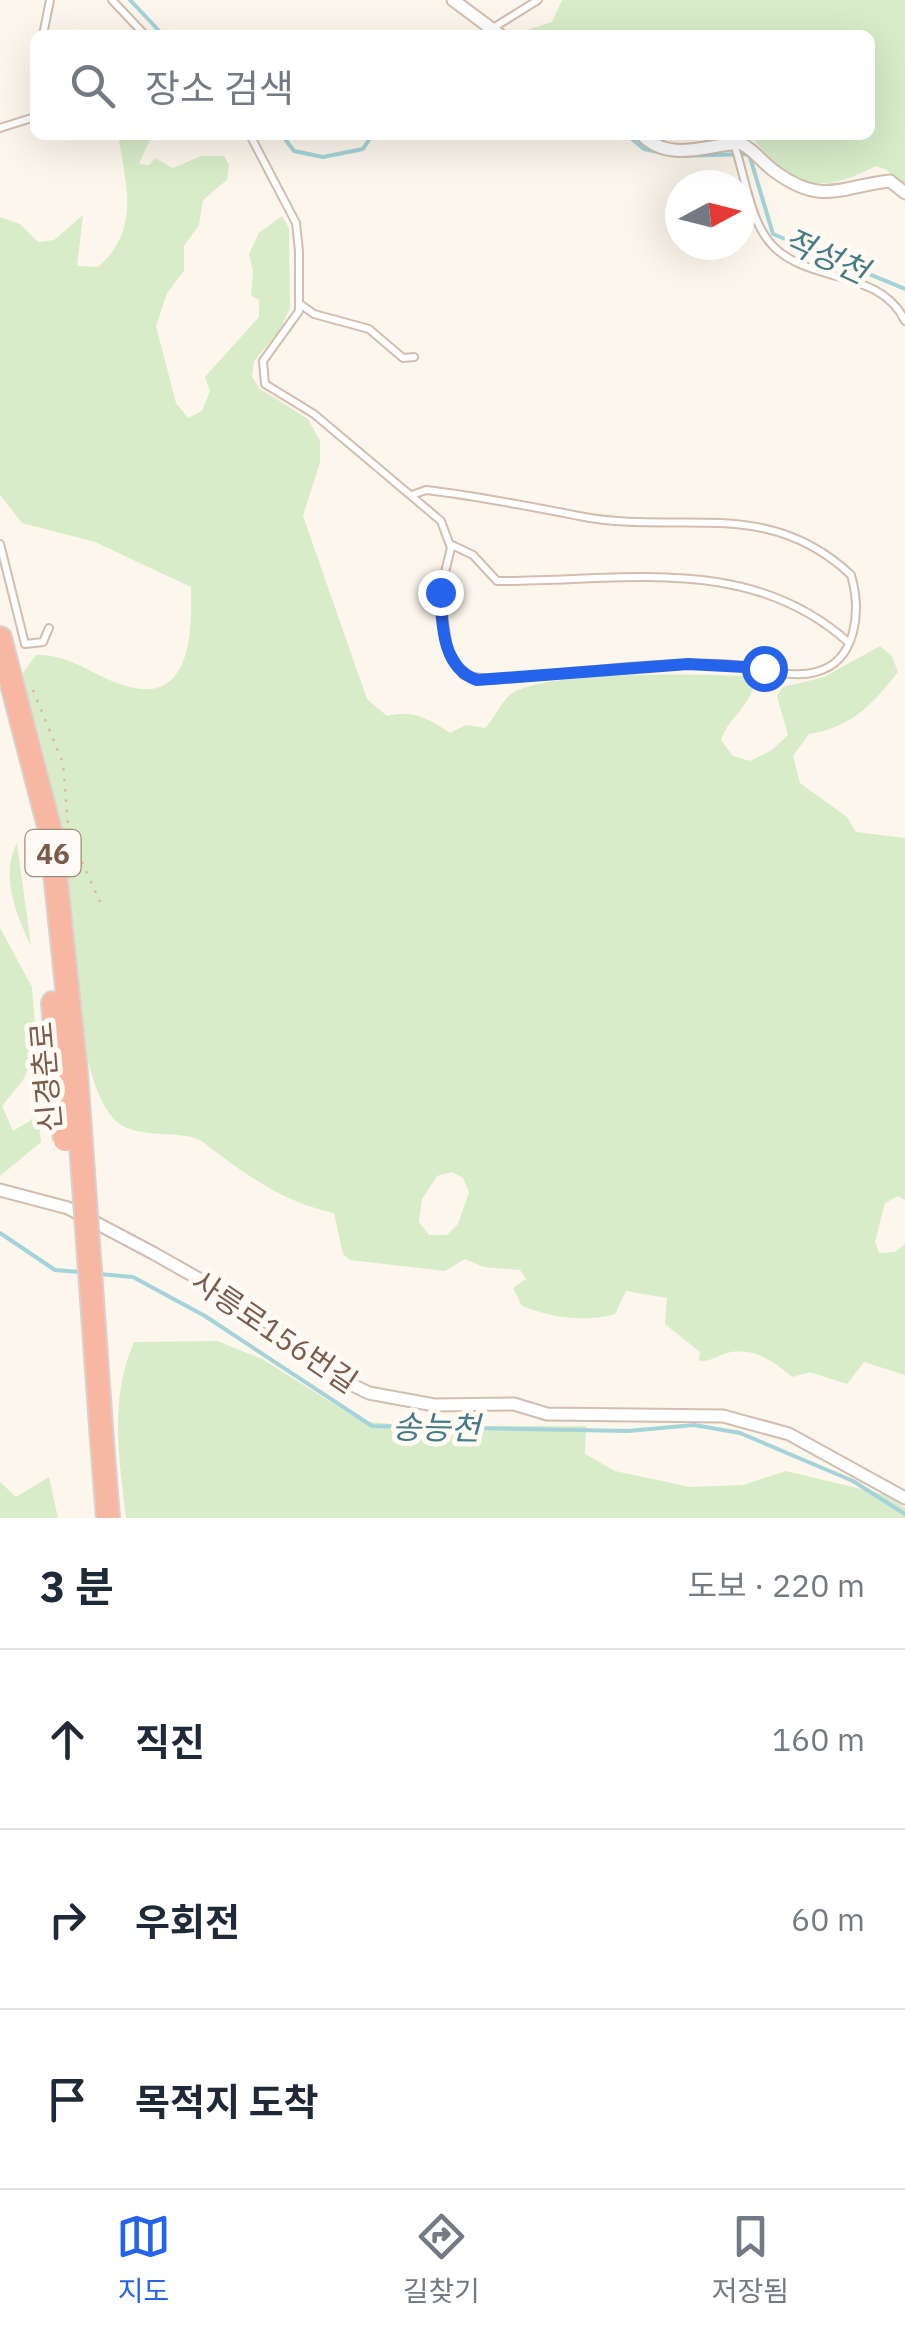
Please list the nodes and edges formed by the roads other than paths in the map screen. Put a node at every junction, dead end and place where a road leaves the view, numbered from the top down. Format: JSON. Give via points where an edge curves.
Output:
{"nodes":[{"id":1,"x":50,"y":0,"type":"edge"},
{"id":2,"x":112,"y":0,"type":"edge"},
{"id":3,"x":453,"y":0,"type":"edge"},
{"id":4,"x":538,"y":0,"type":"edge"},
{"id":5,"x":44,"y":30,"type":"edge"},
{"id":6,"x":140,"y":30,"type":"edge"},
{"id":7,"x":493,"y":30,"type":"edge"},
{"id":8,"x":499,"y":30,"type":"edge"},
{"id":9,"x":30,"y":119,"type":"edge"},
{"id":10,"x":0,"y":128,"type":"edge"},
{"id":11,"x":253,"y":140,"type":"edge"},
{"id":12,"x":650,"y":140,"type":"edge"},
{"id":13,"x":734,"y":143,"type":"junction"},
{"id":14,"x":905,"y":193,"type":"edge"},
{"id":15,"x":299,"y":303,"type":"junction"},
{"id":16,"x":905,"y":321,"type":"edge"},
{"id":17,"x":414,"y":358,"type":"dead end"},
{"id":18,"x":412,"y":495,"type":"junction"},
{"id":19,"x":450,"y":544,"type":"junction"},
{"id":20,"x":0,"y":546,"type":"edge"},
{"id":21,"x":49,"y":628,"type":"dead end"},
{"id":22,"x":0,"y":638,"type":"edge"},
{"id":23,"x":849,"y":644,"type":"junction"},
{"id":24,"x":0,"y":674,"type":"edge"},
{"id":25,"x":68,"y":1073,"type":"junction"},
{"id":26,"x":0,"y":1190,"type":"edge"},
{"id":27,"x":96,"y":1442,"type":"junction"},
{"id":28,"x":905,"y":1498,"type":"edge"},
{"id":29,"x":96,"y":1518,"type":"edge"},
{"id":30,"x":108,"y":1518,"type":"edge"}],
"edges":[{"from":1,"to":5,"type":"lane"},
{"from":2,"to":6,"type":"lane"},
{"from":3,"to":7,"type":"street"},
{"from":4,"to":8,"type":"lane"},
{"from":9,"to":10,"type":"lane"},
{"from":11,"to":15,"type":"lane","via":[[296,224]]},
{"from":12,"to":13,"type":"street","via":[[681,151]]},
{"from":13,"to":14,"type":"street","via":[[803,188],[844,193],[890,181]]},
{"from":13,"to":16,"type":"lane","via":[[772,246],[888,296]]},
{"from":15,"to":17,"type":"lane","via":[[314,314],[369,329],[403,358]]},
{"from":15,"to":18,"type":"lane","via":[[294,322],[263,361],[265,384],[314,414]]},
{"from":18,"to":19,"type":"lane","via":[[441,521]]},
{"from":18,"to":23,"type":"lane","via":[[426,490],[580,517],[734,522],[791,534],[851,575],[857,618]]},
{"from":19,"to":23,"type":"lane","via":[[474,555],[496,580],[652,575],[773,594],[804,607]]},
{"from":19,"to":23,"type":"lane","via":[[440,592],[448,649],[463,676],[477,680],[688,664],[816,672],[836,662]]},
{"from":20,"to":21,"type":"lane","via":[[25,644],[43,642]]},
{"from":22,"to":25,"type":"highway","name":"신경춘로","number":"46","via":[[50,834]]},
{"from":24,"to":25,"type":"highway","name":"신경춘로","number":"46","via":[[26,772]]},
{"from":25,"to":27,"type":"highway","name":"신경춘로","number":"46","bridge":true},
{"from":26,"to":28,"type":"street","name":"사릉로156번길","via":[[68,1208],[153,1253],[244,1305],[344,1381],[370,1393],[434,1405],[514,1404],[546,1414],[723,1416],[789,1434]]},
{"from":27,"to":29,"type":"highway","name":"신경춘로","number":"46"},
{"from":27,"to":30,"type":"highway","name":"신경춘로","number":"46"}]}
